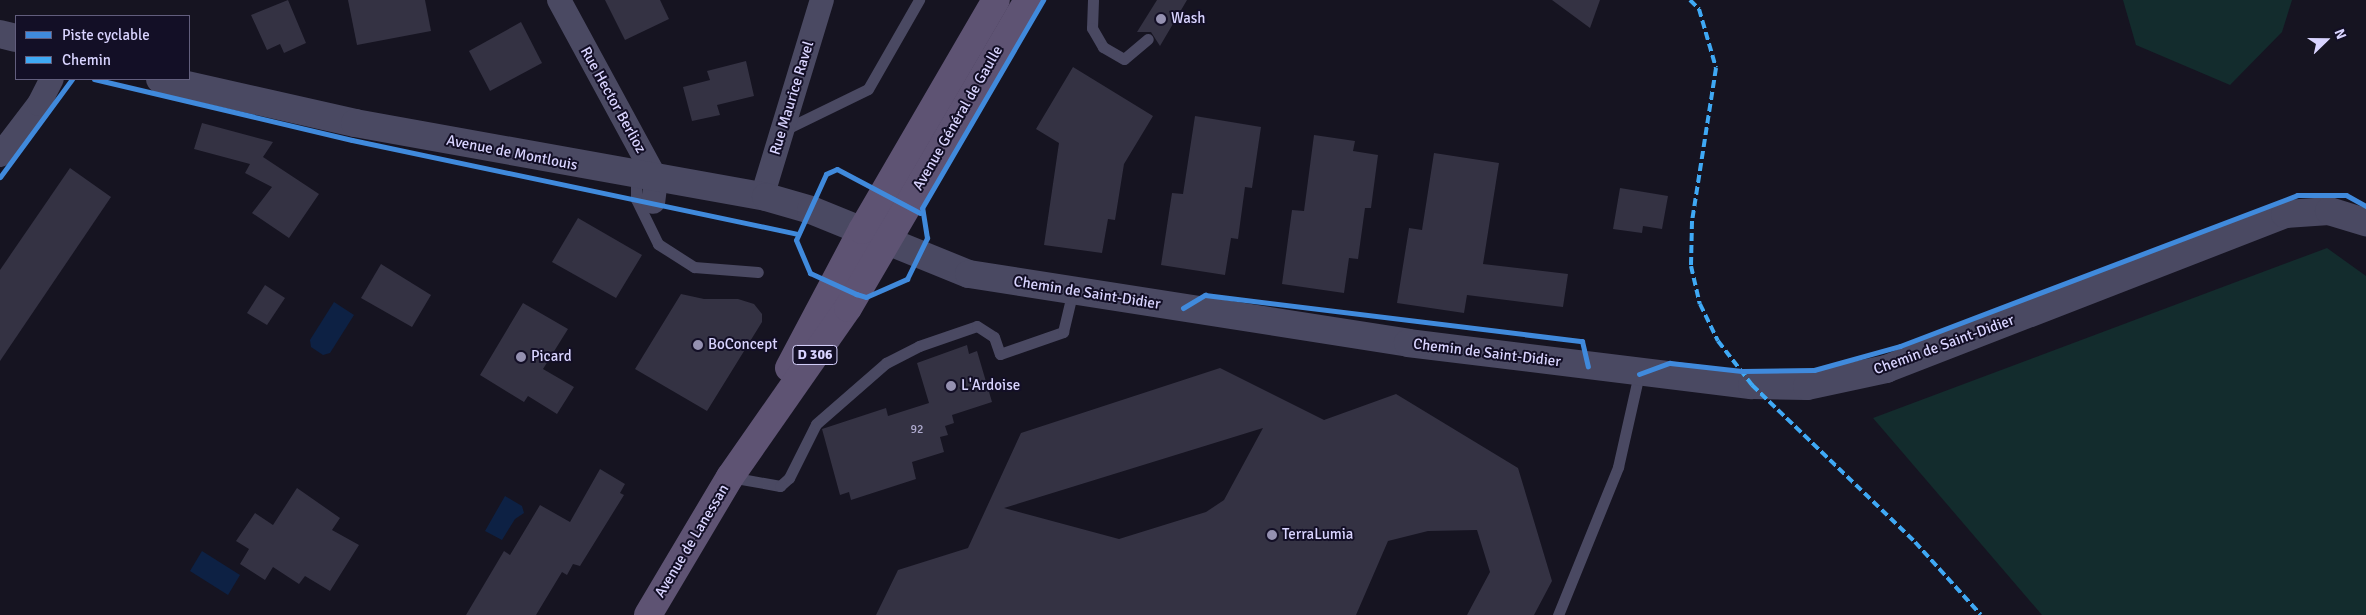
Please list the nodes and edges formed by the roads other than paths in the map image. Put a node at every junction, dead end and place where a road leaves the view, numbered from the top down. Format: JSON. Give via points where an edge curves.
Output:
{"nodes":[{"id":1,"x":559,"y":0,"type":"edge"},
{"id":2,"x":822,"y":0,"type":"edge"},
{"id":3,"x":919,"y":0,"type":"edge"},
{"id":4,"x":996,"y":0,"type":"edge"},
{"id":5,"x":1028,"y":0,"type":"edge"},
{"id":6,"x":1093,"y":0,"type":"edge"},
{"id":7,"x":0,"y":34,"type":"edge"},
{"id":8,"x":15,"y":38,"type":"edge"},
{"id":9,"x":1148,"y":39,"type":"dead end"},
{"id":10,"x":51,"y":80,"type":"edge"},
{"id":11,"x":164,"y":80,"type":"edge"},
{"id":12,"x":782,"y":131,"type":"junction"},
{"id":13,"x":0,"y":155,"type":"edge"},
{"id":14,"x":648,"y":186,"type":"junction"},
{"id":15,"x":762,"y":197,"type":"junction"},
{"id":16,"x":2366,"y":222,"type":"edge"},
{"id":17,"x":862,"y":230,"type":"junction"},
{"id":18,"x":887,"y":239,"type":"junction"},
{"id":19,"x":758,"y":272,"type":"dead end"},
{"id":20,"x":1073,"y":290,"type":"junction"},
{"id":21,"x":1640,"y":374,"type":"junction"},
{"id":22,"x":734,"y":472,"type":"junction"},
{"id":23,"x":648,"y":615,"type":"edge"},
{"id":24,"x":1558,"y":615,"type":"edge"}],
"edges":[{"from":1,"to":14,"type":"street","name":"Rue Hector Berlioz"},
{"from":2,"to":12,"type":"street","name":"Rue Maurice Ravel"},
{"from":3,"to":12,"type":"lane","via":[[868,89]]},
{"from":4,"to":17,"type":"main road","name":"Avenue Général de Gaulle"},
{"from":5,"to":18,"type":"main road","name":"Avenue Général de Gaulle"},
{"from":6,"to":9,"type":"lane","via":[[1092,28],[1103,47],[1124,59]]},
{"from":7,"to":8,"type":"street"},
{"from":10,"to":13,"type":"street","via":[[39,104]]},
{"from":11,"to":14,"type":"street","name":"Avenue de Montlouis"},
{"from":12,"to":15,"type":"street","name":"Rue Maurice Ravel"},
{"from":14,"to":15,"type":"street","name":"Avenue de Montlouis"},
{"from":14,"to":19,"type":"lane","via":[[636,199],[658,244],[694,267]]},
{"from":15,"to":17,"type":"street","name":"Avenue de Montlouis"},
{"from":16,"to":21,"type":"street","name":"Chemin de Saint-Didier","via":[[2329,211],[2285,214],[1886,368],[1807,386]]},
{"from":17,"to":18,"type":"street","name":"Chemin de Saint-Didier"},
{"from":17,"to":22,"type":"main road","name":"Avenue Général de Gaulle","number":"D 306"},
{"from":18,"to":20,"type":"street","name":"Chemin de Saint-Didier","via":[[969,274]]},
{"from":18,"to":22,"type":"main road","name":"Avenue Général de Gaulle","number":"D 306","via":[[848,308]]},
{"from":20,"to":21,"type":"street","name":"Chemin de Saint-Didier"},
{"from":20,"to":22,"type":"lane","via":[[1063,332],[1000,354],[994,337],[977,326],[918,346],[886,363],[816,424],[789,478],[780,486]]},
{"from":21,"to":24,"type":"lane","via":[[1618,467]]},
{"from":22,"to":23,"type":"main road","name":"Avenue de Lanessan","number":"D 306"}]}
